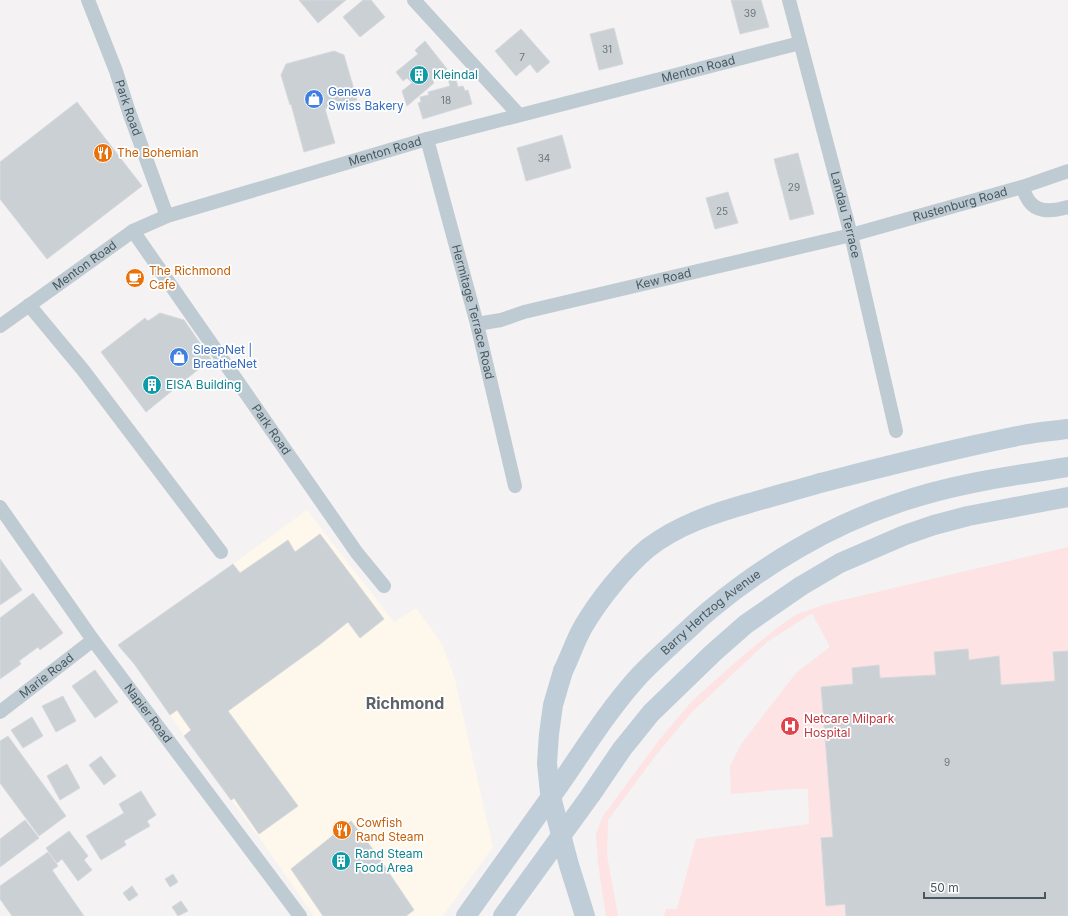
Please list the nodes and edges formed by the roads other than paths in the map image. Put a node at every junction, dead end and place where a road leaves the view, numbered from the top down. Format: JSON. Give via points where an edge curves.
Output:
{"nodes":[{"id":1,"x":88,"y":0,"type":"edge"},
{"id":2,"x":414,"y":0,"type":"edge"},
{"id":3,"x":789,"y":0,"type":"edge"},
{"id":4,"x":800,"y":43,"type":"junction"},
{"id":5,"x":519,"y":115,"type":"junction"},
{"id":6,"x":427,"y":139,"type":"junction"},
{"id":7,"x":1068,"y":171,"type":"edge"},
{"id":8,"x":1022,"y":187,"type":"junction"},
{"id":9,"x":1068,"y":207,"type":"edge"},
{"id":10,"x":168,"y":216,"type":"junction"},
{"id":11,"x":133,"y":232,"type":"junction"},
{"id":12,"x":851,"y":235,"type":"junction"},
{"id":13,"x":29,"y":305,"type":"junction"},
{"id":14,"x":477,"y":324,"type":"junction"},
{"id":15,"x":0,"y":326,"type":"edge"},
{"id":16,"x":1068,"y":429,"type":"edge"},
{"id":17,"x":896,"y":431,"type":"dead end"},
{"id":18,"x":1068,"y":467,"type":"edge"},
{"id":19,"x":515,"y":486,"type":"dead end"},
{"id":20,"x":1068,"y":497,"type":"edge"},
{"id":21,"x":0,"y":507,"type":"edge"},
{"id":22,"x":221,"y":552,"type":"dead end"},
{"id":23,"x":384,"y":586,"type":"dead end"},
{"id":24,"x":93,"y":640,"type":"junction"},
{"id":25,"x":0,"y":712,"type":"edge"},
{"id":26,"x":300,"y":916,"type":"edge"},
{"id":27,"x":466,"y":916,"type":"edge"},
{"id":28,"x":503,"y":916,"type":"edge"},
{"id":29,"x":584,"y":916,"type":"edge"}],
"edges":[{"from":1,"to":10,"type":"street","name":"Park Road"},
{"from":2,"to":5,"type":"street"},
{"from":3,"to":4,"type":"street","name":"Landau Terrace"},
{"from":4,"to":5,"type":"street","name":"Menton Road"},
{"from":4,"to":12,"type":"street","name":"Landau Terrace"},
{"from":5,"to":6,"type":"street","name":"Menton Road"},
{"from":6,"to":10,"type":"street","name":"Menton Road"},
{"from":6,"to":14,"type":"street","name":"Hermitage Terrace Road"},
{"from":7,"to":8,"type":"street","name":"Rustenburg Road"},
{"from":8,"to":9,"type":"street","via":[[1029,201],[1038,209],[1056,210]]},
{"from":8,"to":12,"type":"street","name":"Rustenburg Road"},
{"from":10,"to":11,"type":"street","name":"Menton Road"},
{"from":11,"to":13,"type":"street","name":"Menton Road"},
{"from":11,"to":23,"type":"street","name":"Park Road","via":[[357,553]]},
{"from":12,"to":14,"type":"street","name":"Kew Road"},
{"from":12,"to":17,"type":"street","name":"Landau Terrace"},
{"from":13,"to":15,"type":"street","name":"Menton Road"},
{"from":13,"to":22,"type":"street","via":[[83,370]]},
{"from":14,"to":19,"type":"street","name":"Hermitage Terrace Road"},
{"from":16,"to":29,"type":"main road","bridge":true,"via":[[984,443],[875,469],[726,510],[676,530],[648,548],[628,567],[601,599],[583,628],[564,671],[553,706],[549,734],[550,793]]},
{"from":18,"to":27,"type":"main road","name":"Barry Hertzog Avenue","via":[[975,482],[895,504],[859,518],[798,548],[745,582],[710,610],[638,677]]},
{"from":20,"to":28,"type":"main road","via":[[968,516],[905,535],[840,563],[746,624],[651,713],[622,749]]},
{"from":21,"to":24,"type":"street","name":"Napier Road"},
{"from":24,"to":25,"type":"street","name":"Marie Road"},
{"from":24,"to":26,"type":"street","name":"Napier Road"}]}
